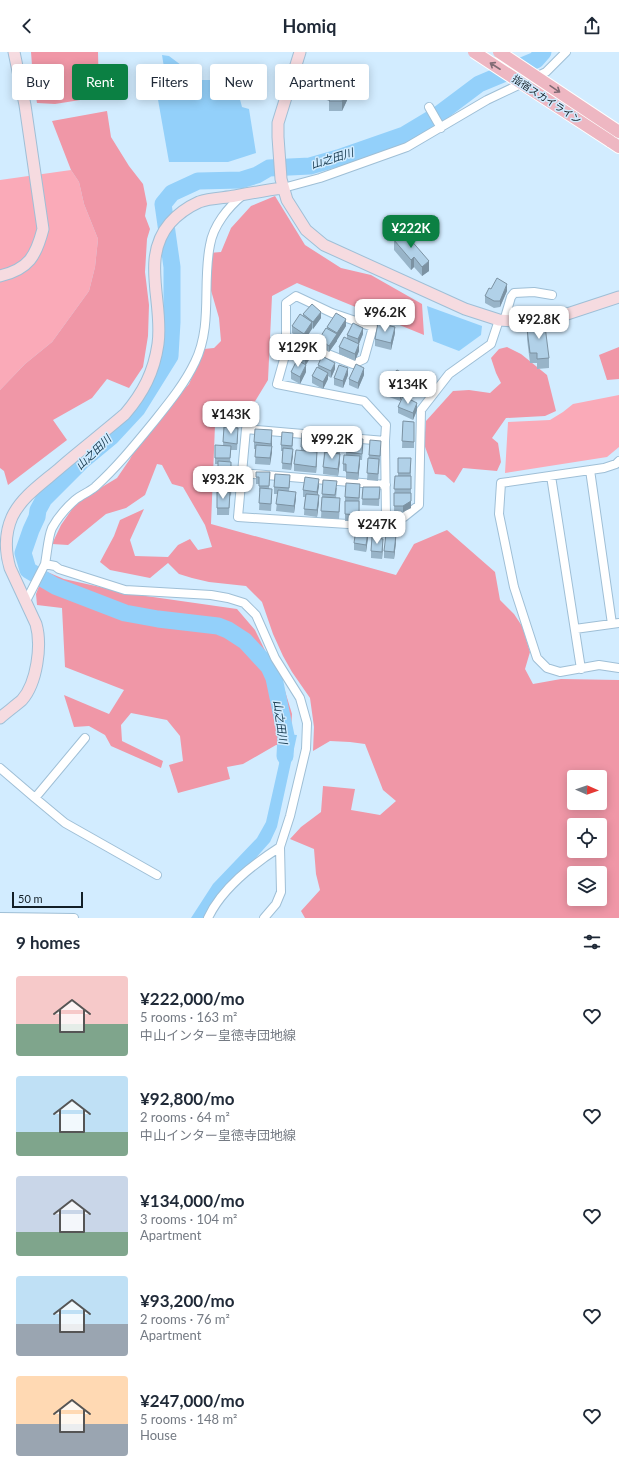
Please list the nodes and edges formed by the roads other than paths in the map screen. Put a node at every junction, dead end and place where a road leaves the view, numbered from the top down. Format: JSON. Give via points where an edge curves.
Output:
{"nodes":[{"id":1,"x":14,"y":52,"type":"edge"},
{"id":2,"x":300,"y":52,"type":"edge"},
{"id":3,"x":474,"y":52,"type":"edge"},
{"id":4,"x":499,"y":52,"type":"edge"},
{"id":5,"x":566,"y":52,"type":"edge"},
{"id":6,"x":429,"y":107,"type":"dead end"},
{"id":7,"x":441,"y":128,"type":"junction"},
{"id":8,"x":619,"y":132,"type":"edge"},
{"id":9,"x":614,"y":144,"type":"edge"},
{"id":10,"x":282,"y":183,"type":"junction"},
{"id":11,"x":243,"y":195,"type":"junction"},
{"id":12,"x":0,"y":276,"type":"edge"},
{"id":13,"x":552,"y":295,"type":"dead end"},
{"id":14,"x":619,"y":297,"type":"edge"},
{"id":15,"x":501,"y":321,"type":"junction"},
{"id":16,"x":287,"y":338,"type":"junction"},
{"id":17,"x":385,"y":441,"type":"junction"},
{"id":18,"x":619,"y":461,"type":"edge"},
{"id":19,"x":590,"y":470,"type":"junction"},
{"id":20,"x":242,"y":473,"type":"junction"},
{"id":21,"x":551,"y":476,"type":"junction"},
{"id":22,"x":386,"y":485,"type":"junction"},
{"id":23,"x":386,"y":517,"type":"junction"},
{"id":24,"x":44,"y":568,"type":"junction"},
{"id":25,"x":26,"y":601,"type":"junction"},
{"id":26,"x":615,"y":624,"type":"edge"},
{"id":27,"x":575,"y":629,"type":"junction"},
{"id":28,"x":619,"y":668,"type":"edge"},
{"id":29,"x":581,"y":669,"type":"junction"},
{"id":30,"x":0,"y":718,"type":"edge"},
{"id":31,"x":85,"y":738,"type":"dead end"},
{"id":32,"x":0,"y":768,"type":"edge"},
{"id":33,"x":35,"y":798,"type":"junction"},
{"id":34,"x":280,"y":847,"type":"junction"},
{"id":35,"x":157,"y":875,"type":"dead end"},
{"id":36,"x":0,"y":917,"type":"edge"},
{"id":37,"x":74,"y":918,"type":"edge"},
{"id":38,"x":208,"y":918,"type":"edge"},
{"id":39,"x":264,"y":918,"type":"edge"}],
"edges":[{"from":1,"to":12,"type":"street","via":[[44,229],[38,248],[29,261],[16,270]]},
{"from":2,"to":10,"type":"street","via":[[278,124]]},
{"from":9,"to":3,"type":"main road","name":"指宿スカイライン","one_way":true,"bridge":true},
{"from":4,"to":8,"type":"main road","name":"指宿スカイライン","one_way":true,"bridge":true},
{"from":5,"to":7,"type":"street","via":[[546,72],[487,100]]},
{"from":6,"to":7,"type":"street"},
{"from":7,"to":10,"type":"street","via":[[407,147],[320,178]]},
{"from":10,"to":11,"type":"street"},
{"from":10,"to":15,"type":"street","via":[[287,200],[306,230],[324,245],[466,309]]},
{"from":11,"to":24,"type":"street","via":[[233,203],[216,228],[210,244],[206,320],[196,361],[177,392],[131,450],[94,488],[75,500],[61,515],[52,529]]},
{"from":11,"to":25,"type":"street","via":[[201,201],[187,208],[164,231],[155,255],[159,328],[154,363],[147,383],[125,414],[29,495],[12,517],[6,543],[7,558]]},
{"from":13,"to":15,"type":"street","via":[[534,292],[514,293]]},
{"from":14,"to":15,"type":"street","via":[[549,320]]},
{"from":15,"to":23,"type":"street","via":[[491,344],[449,374],[421,410],[419,505],[404,517]]},
{"from":16,"to":16,"type":"street","via":[[286,303],[296,296],[373,328],[364,359],[353,364]]},
{"from":16,"to":17,"type":"street","via":[[277,384],[364,401],[386,425]]},
{"from":17,"to":20,"type":"street","via":[[246,429]]},
{"from":17,"to":22,"type":"street"},
{"from":18,"to":19,"type":"street","via":[[611,466]]},
{"from":19,"to":21,"type":"street"},
{"from":19,"to":26,"type":"street"},
{"from":20,"to":22,"type":"street"},
{"from":20,"to":23,"type":"street","via":[[238,517],[379,526]]},
{"from":21,"to":27,"type":"street"},
{"from":21,"to":29,"type":"street","via":[[501,483],[499,514],[514,587],[537,658],[547,668],[560,672]]},
{"from":22,"to":23,"type":"street"},
{"from":24,"to":25,"type":"street"},
{"from":24,"to":34,"type":"street","via":[[55,566],[125,590],[228,598],[244,603],[256,615],[275,658],[300,698],[307,723],[306,749]]},
{"from":25,"to":30,"type":"street","via":[[39,634],[37,661],[31,684],[22,699]]},
{"from":26,"to":27,"type":"street"},
{"from":27,"to":29,"type":"street"},
{"from":28,"to":29,"type":"street","via":[[598,665]]},
{"from":31,"to":33,"type":"street"},
{"from":32,"to":33,"type":"street"},
{"from":33,"to":35,"type":"street","via":[[65,823]]},
{"from":34,"to":38,"type":"street","via":[[239,878],[224,894]]},
{"from":34,"to":39,"type":"street","via":[[281,892],[276,904]]},
{"from":36,"to":37,"type":"street"}]}
